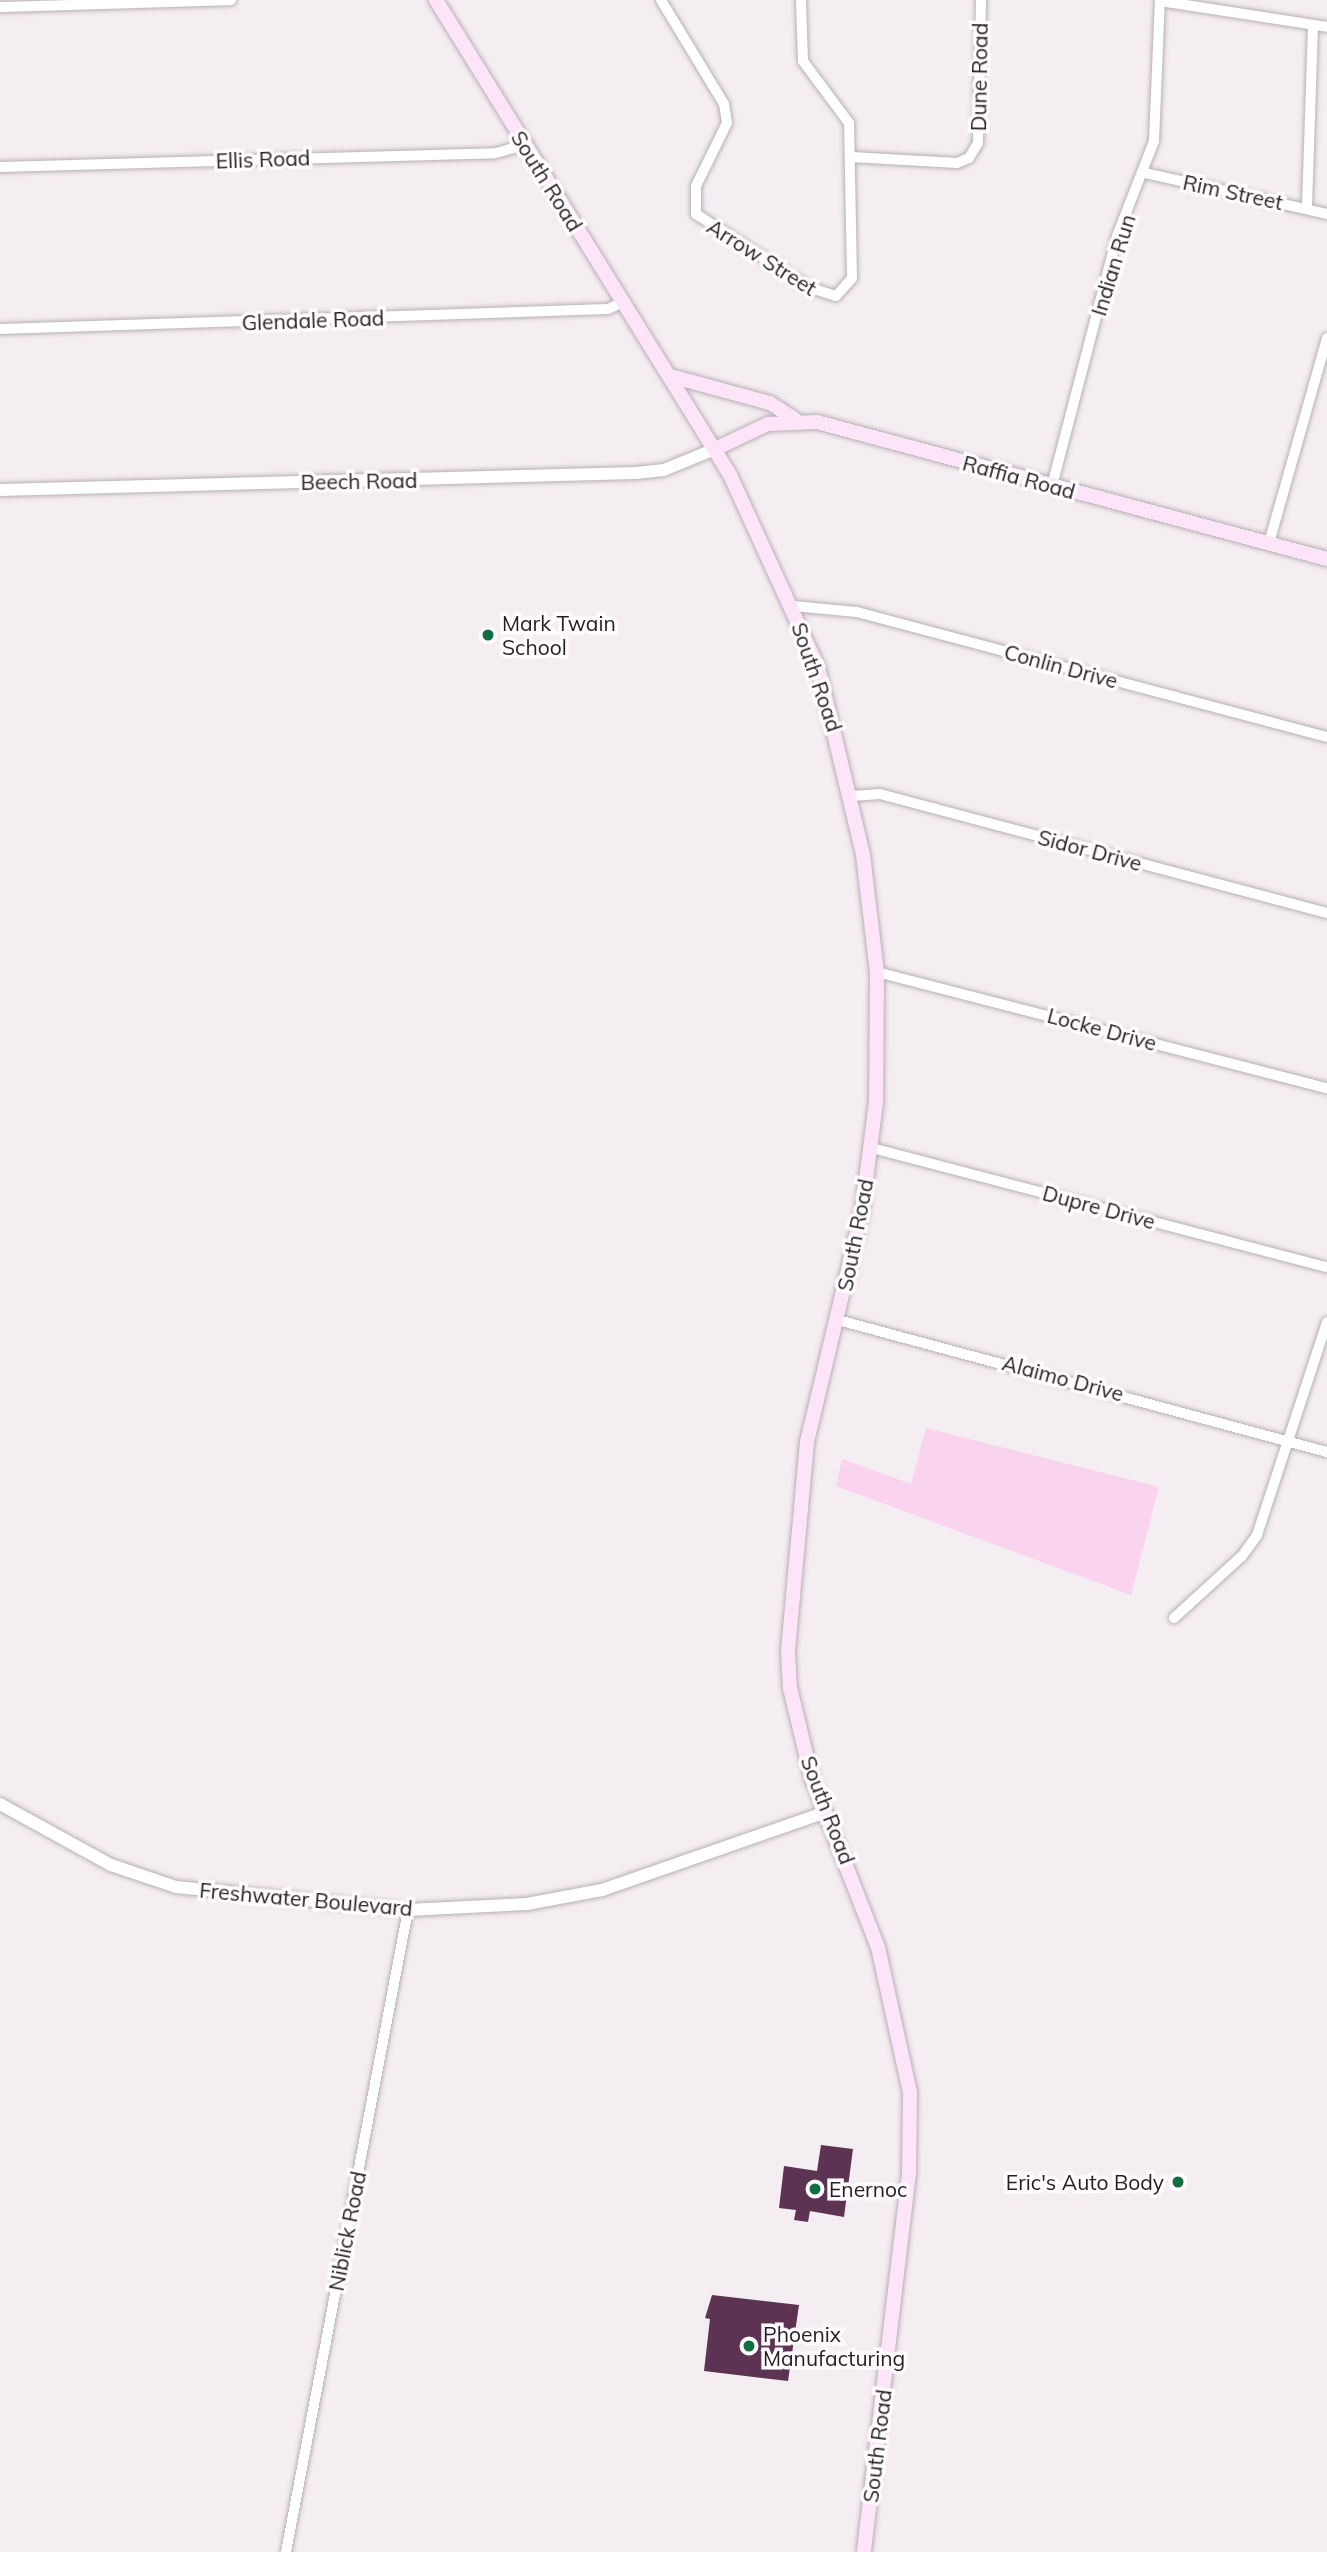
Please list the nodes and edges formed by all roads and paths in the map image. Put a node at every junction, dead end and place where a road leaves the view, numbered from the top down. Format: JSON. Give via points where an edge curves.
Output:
{"nodes":[{"id":1,"x":230,"y":0,"type":"edge"},
{"id":2,"x":436,"y":0,"type":"edge"},
{"id":3,"x":661,"y":0,"type":"edge"},
{"id":4,"x":801,"y":0,"type":"edge"},
{"id":5,"x":981,"y":0,"type":"edge"},
{"id":6,"x":1160,"y":1,"type":"edge"},
{"id":7,"x":0,"y":7,"type":"edge"},
{"id":8,"x":1313,"y":25,"type":"junction"},
{"id":9,"x":1327,"y":27,"type":"edge"},
{"id":10,"x":524,"y":145,"type":"junction"},
{"id":11,"x":850,"y":157,"type":"junction"},
{"id":12,"x":0,"y":167,"type":"edge"},
{"id":13,"x":1145,"y":173,"type":"junction"},
{"id":14,"x":1307,"y":207,"type":"junction"},
{"id":15,"x":1327,"y":214,"type":"edge"},
{"id":16,"x":623,"y":302,"type":"junction"},
{"id":17,"x":0,"y":329,"type":"edge"},
{"id":18,"x":1327,"y":338,"type":"edge"},
{"id":19,"x":674,"y":377,"type":"junction"},
{"id":20,"x":795,"y":419,"type":"junction"},
{"id":21,"x":715,"y":449,"type":"junction"},
{"id":22,"x":1052,"y":486,"type":"junction"},
{"id":23,"x":0,"y":490,"type":"edge"},
{"id":24,"x":1269,"y":543,"type":"junction"},
{"id":25,"x":1327,"y":559,"type":"edge"},
{"id":26,"x":793,"y":606,"type":"junction"},
{"id":27,"x":1327,"y":737,"type":"edge"},
{"id":28,"x":852,"y":796,"type":"junction"},
{"id":29,"x":1327,"y":913,"type":"edge"},
{"id":30,"x":877,"y":972,"type":"junction"},
{"id":31,"x":1327,"y":1088,"type":"edge"},
{"id":32,"x":872,"y":1148,"type":"junction"},
{"id":33,"x":1327,"y":1267,"type":"edge"},
{"id":34,"x":838,"y":1320,"type":"junction"},
{"id":35,"x":1327,"y":1322,"type":"edge"},
{"id":36,"x":1288,"y":1440,"type":"junction"},
{"id":37,"x":1327,"y":1452,"type":"edge"},
{"id":38,"x":1174,"y":1618,"type":"dead end"},
{"id":39,"x":0,"y":1804,"type":"edge"},
{"id":40,"x":826,"y":1812,"type":"junction"},
{"id":41,"x":408,"y":1910,"type":"junction"},
{"id":42,"x":286,"y":2552,"type":"edge"},
{"id":43,"x":864,"y":2552,"type":"edge"}],
"edges":[{"from":1,"to":7,"type":"street"},
{"from":2,"to":10,"type":"main road","name":"South Road"},
{"from":3,"to":11,"type":"street","name":"Arrow Street","via":[[724,104],[722,139],[692,201],[706,225],[821,295],[836,296],[852,278]]},
{"from":4,"to":11,"type":"street","name":"Arrow Street","via":[[803,61],[849,123]]},
{"from":5,"to":11,"type":"street","name":"Dune Road","via":[[978,143],[969,158],[957,163]]},
{"from":6,"to":8,"type":"street"},
{"from":6,"to":13,"type":"street","name":"Indian Run","via":[[1158,105]]},
{"from":8,"to":9,"type":"street"},
{"from":8,"to":14,"type":"street","name":"Rim Street"},
{"from":10,"to":12,"type":"street","name":"Ellis Road","via":[[496,153]]},
{"from":10,"to":16,"type":"main road","name":"South Road"},
{"from":13,"to":14,"type":"street","name":"Rim Street"},
{"from":13,"to":22,"type":"street","name":"Indian Run","via":[[1117,236]]},
{"from":14,"to":15,"type":"street"},
{"from":16,"to":17,"type":"street","name":"Glendale Road","via":[[608,309]]},
{"from":16,"to":19,"type":"main road","name":"South Road"},
{"from":18,"to":24,"type":"street"},
{"from":19,"to":20,"type":"main road","via":[[770,403]]},
{"from":19,"to":21,"type":"main road","name":"South Road"},
{"from":20,"to":21,"type":"main road","name":"Raffia Road","via":[[768,424]]},
{"from":20,"to":22,"type":"main road","name":"Raffia Road"},
{"from":21,"to":23,"type":"street","name":"Beech Road","via":[[664,470],[636,473]]},
{"from":21,"to":26,"type":"main road","name":"South Road"},
{"from":22,"to":24,"type":"main road","name":"Raffia Road"},
{"from":24,"to":25,"type":"main road","name":"Raffia Road"},
{"from":26,"to":27,"type":"street","name":"Conlin Drive","via":[[857,612]]},
{"from":26,"to":28,"type":"main road","name":"South Road","via":[[818,667]]},
{"from":28,"to":29,"type":"street","name":"Sidor Drive","via":[[880,794]]},
{"from":28,"to":30,"type":"main road","name":"South Road"},
{"from":30,"to":31,"type":"street","name":"Locke Drive"},
{"from":30,"to":32,"type":"main road","name":"South Road"},
{"from":32,"to":33,"type":"street","name":"Dupre Drive"},
{"from":32,"to":34,"type":"main road","name":"South Road"},
{"from":34,"to":36,"type":"street","name":"Alaimo Drive"},
{"from":34,"to":40,"type":"main road","name":"South Road","via":[[807,1442],[789,1643],[798,1727]]},
{"from":35,"to":36,"type":"street"},
{"from":36,"to":37,"type":"street","name":"Alaimo Drive"},
{"from":36,"to":38,"type":"street","via":[[1268,1508],[1242,1556]]},
{"from":39,"to":41,"type":"street","name":"Freshwater Boulevard","via":[[111,1865],[176,1886]]},
{"from":40,"to":41,"type":"street","name":"Freshwater Boulevard","via":[[602,1890],[527,1905]]},
{"from":40,"to":43,"type":"main road","name":"South Road","via":[[878,1947],[910,2092],[909,2173]]},
{"from":41,"to":42,"type":"street","name":"Niblick Road"}]}
